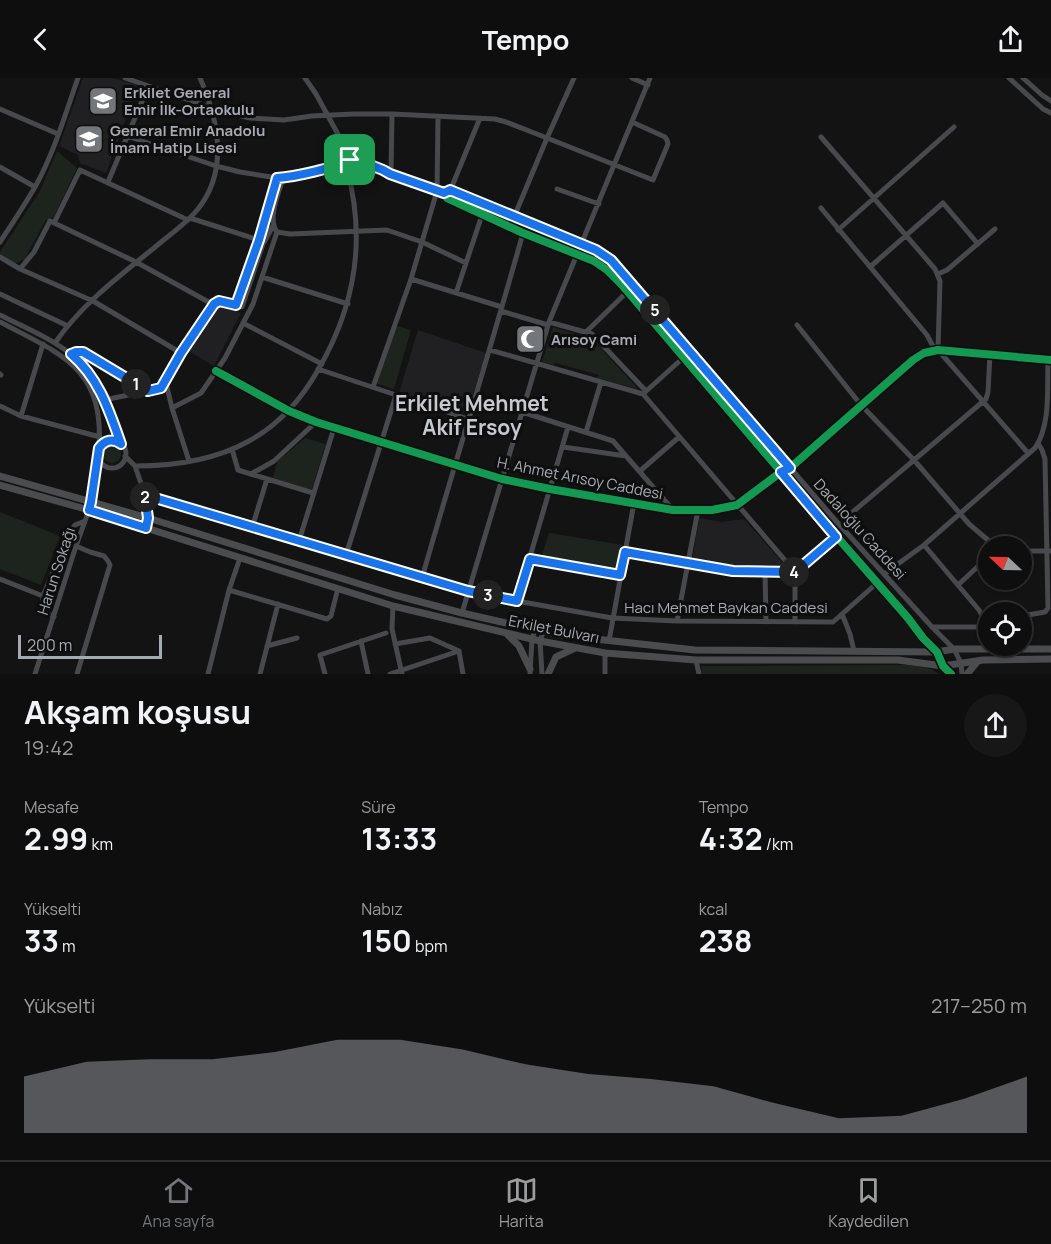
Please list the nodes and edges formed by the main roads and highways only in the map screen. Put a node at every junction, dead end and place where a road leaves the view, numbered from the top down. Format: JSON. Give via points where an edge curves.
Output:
{"nodes":[{"id":1,"x":0,"y":476,"type":"edge"},
{"id":2,"x":0,"y":485,"type":"edge"},
{"id":3,"x":91,"y":502,"type":"junction"},
{"id":4,"x":89,"y":510,"type":"junction"},
{"id":5,"x":148,"y":518,"type":"junction"},
{"id":6,"x":146,"y":528,"type":"junction"},
{"id":7,"x":506,"y":633,"type":"junction"},
{"id":8,"x":575,"y":648,"type":"junction"},
{"id":9,"x":1051,"y":649,"type":"edge"},
{"id":10,"x":1051,"y":659,"type":"edge"},
{"id":11,"x":978,"y":661,"type":"junction"},
{"id":12,"x":530,"y":672,"type":"edge"},
{"id":13,"x":548,"y":674,"type":"edge"},
{"id":14,"x":967,"y":674,"type":"edge"}],
"edges":[{"from":1,"to":3,"type":"main road","name":"Erkilet Bulvarı"},
{"from":2,"to":4,"type":"main road","name":"Erkilet Bulvarı"},
{"from":3,"to":4,"type":"main road"},
{"from":3,"to":5,"type":"main road","name":"Erkilet Bulvarı"},
{"from":4,"to":6,"type":"main road","name":"Erkilet Bulvarı"},
{"from":5,"to":6,"type":"main road"},
{"from":5,"to":9,"type":"main road","name":"Erkilet Bulvarı","via":[[395,595],[559,635],[695,650]]},
{"from":6,"to":7,"type":"main road","name":"Erkilet Bulvarı","via":[[393,606]]},
{"from":7,"to":8,"type":"main road","name":"Erkilet Bulvarı"},
{"from":7,"to":12,"type":"main road","via":[[519,646]]},
{"from":8,"to":11,"type":"main road","name":"Erkilet Bulvarı","via":[[696,660],[898,660],[943,666]]},
{"from":8,"to":13,"type":"main road","via":[[556,657]]},
{"from":10,"to":11,"type":"main road","name":"Erkilet Bulvarı"},
{"from":11,"to":14,"type":"main road"}]}
